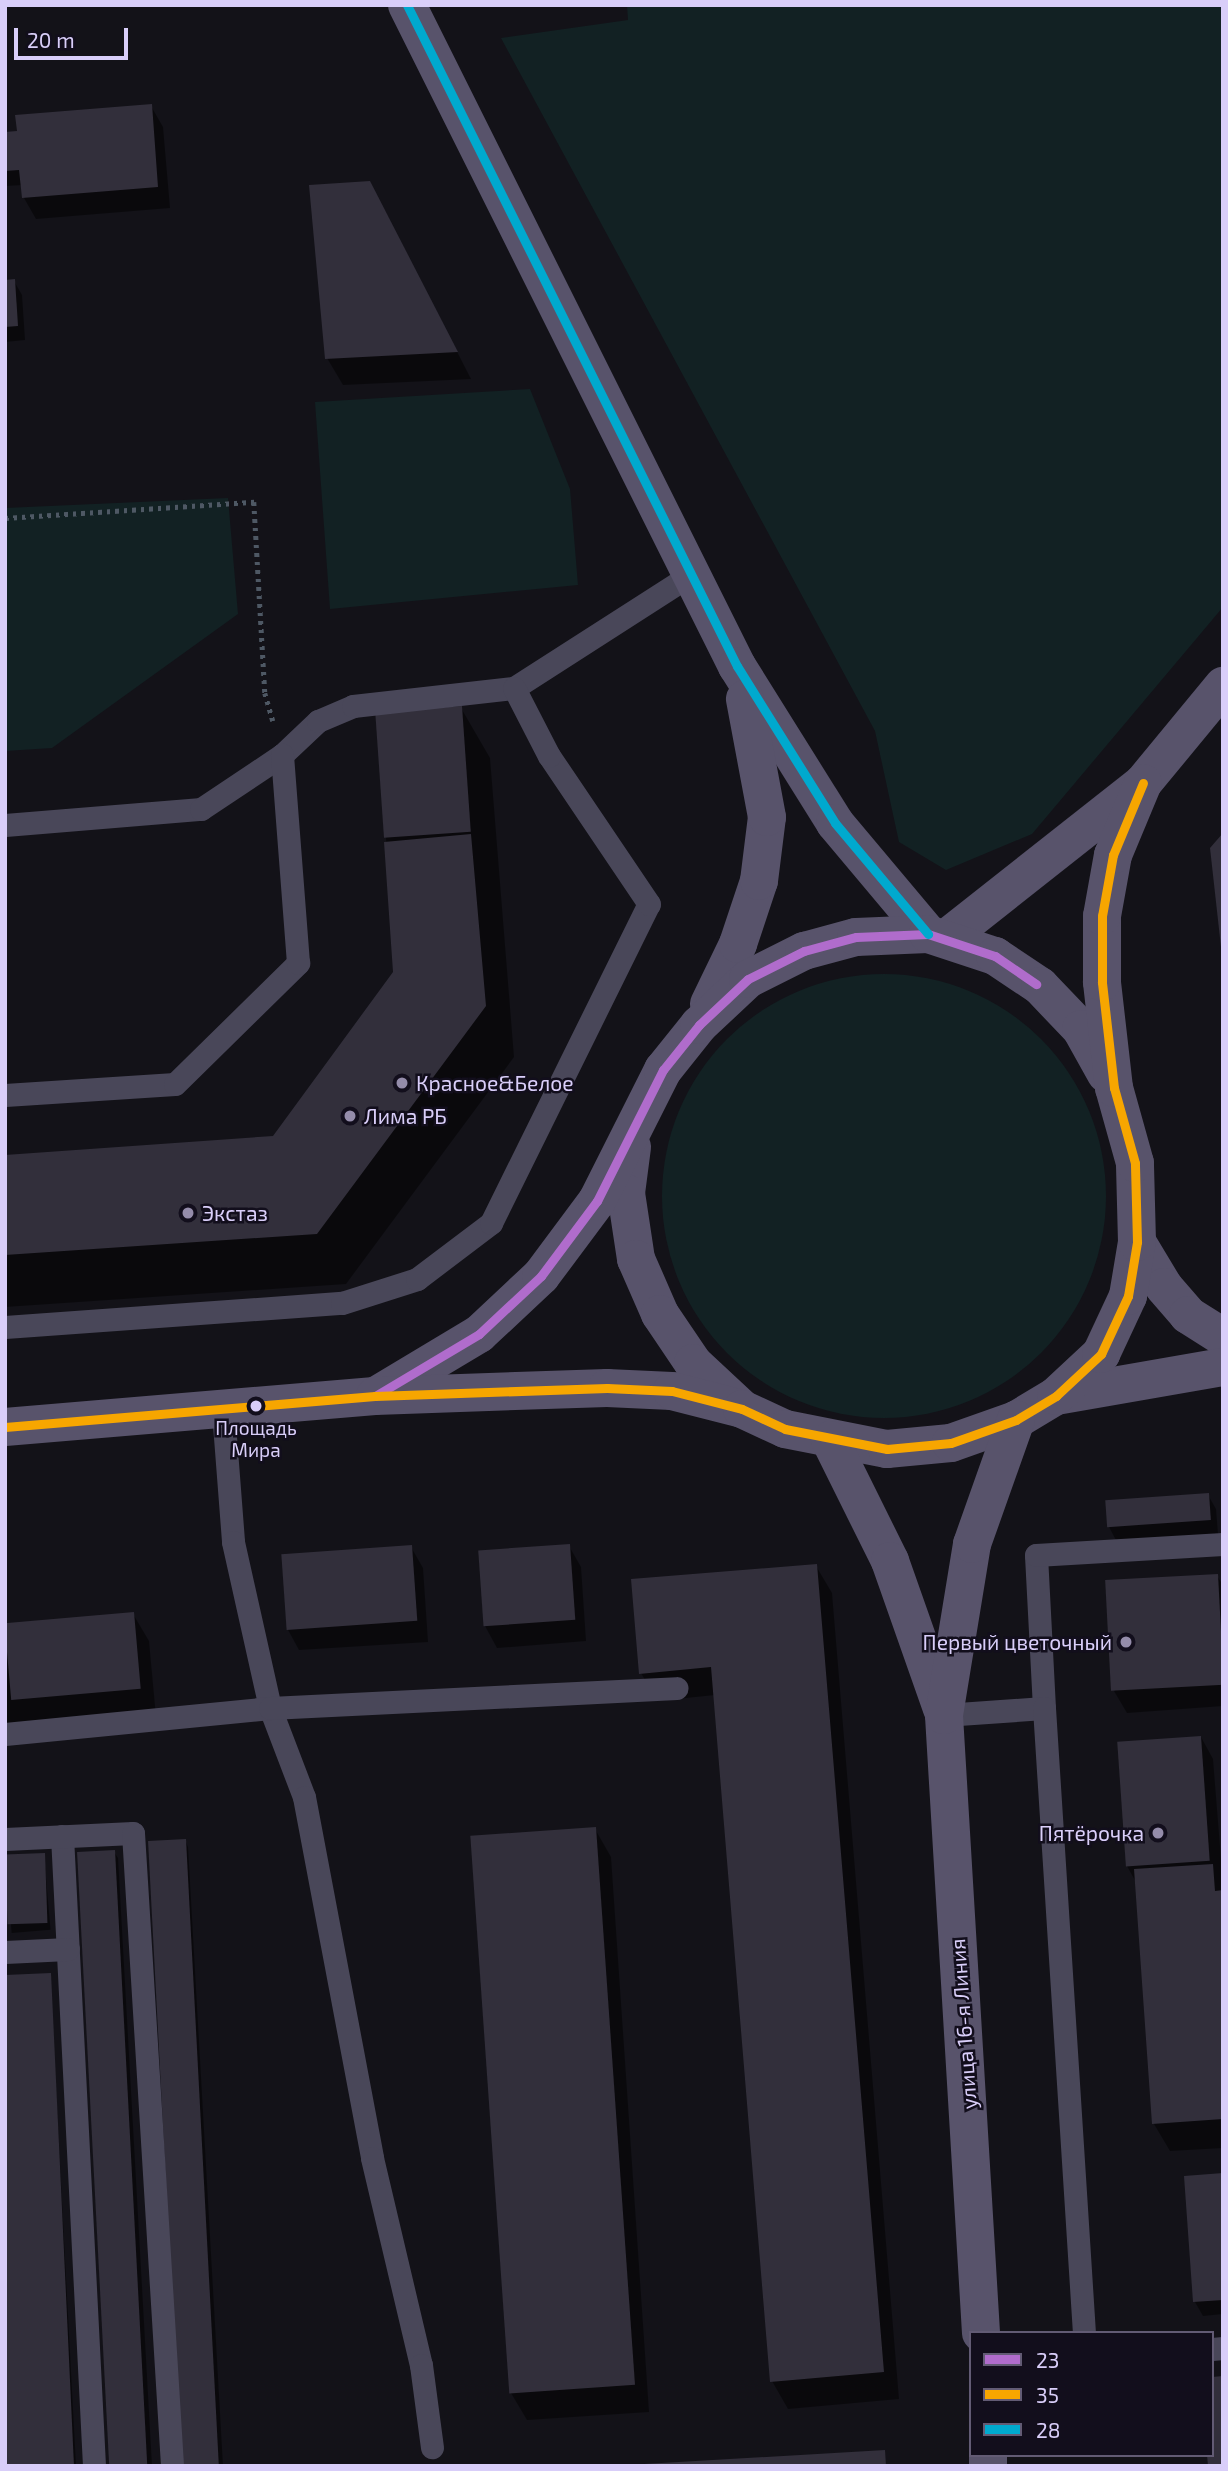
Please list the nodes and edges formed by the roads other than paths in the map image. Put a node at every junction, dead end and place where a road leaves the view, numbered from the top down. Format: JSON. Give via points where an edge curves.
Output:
{"nodes":[{"id":1,"x":407,"y":5,"type":"edge"},
{"id":2,"x":690,"y":575,"type":"junction"},
{"id":3,"x":737,"y":666,"type":"junction"},
{"id":4,"x":1223,"y":686,"type":"edge"},
{"id":5,"x":514,"y":688,"type":"junction"},
{"id":6,"x":282,"y":755,"type":"junction"},
{"id":7,"x":1143,"y":783,"type":"junction"},
{"id":8,"x":5,"y":825,"type":"edge"},
{"id":9,"x":938,"y":935,"type":"junction"},
{"id":10,"x":699,"y":1024,"type":"junction"},
{"id":11,"x":1114,"y":1088,"type":"junction"},
{"id":12,"x":5,"y":1095,"type":"edge"},
{"id":13,"x":634,"y":1128,"type":"junction"},
{"id":14,"x":1137,"y":1242,"type":"junction"},
{"id":15,"x":5,"y":1328,"type":"edge"},
{"id":16,"x":1223,"y":1337,"type":"edge"},
{"id":17,"x":1223,"y":1367,"type":"edge"},
{"id":18,"x":375,"y":1396,"type":"junction"},
{"id":19,"x":1056,"y":1396,"type":"junction"},
{"id":20,"x":742,"y":1409,"type":"junction"},
{"id":21,"x":223,"y":1411,"type":"junction"},
{"id":22,"x":1016,"y":1420,"type":"junction"},
{"id":23,"x":5,"y":1427,"type":"edge"},
{"id":24,"x":830,"y":1440,"type":"junction"},
{"id":25,"x":1223,"y":1544,"type":"edge"},
{"id":26,"x":677,"y":1688,"type":"dead end"},
{"id":27,"x":270,"y":1708,"type":"junction"},
{"id":28,"x":1044,"y":1708,"type":"junction"},
{"id":29,"x":944,"y":1715,"type":"junction"},
{"id":30,"x":5,"y":1734,"type":"edge"},
{"id":31,"x":62,"y":1836,"type":"junction"},
{"id":32,"x":5,"y":1839,"type":"edge"},
{"id":33,"x":68,"y":1949,"type":"junction"},
{"id":34,"x":5,"y":1952,"type":"edge"},
{"id":35,"x":981,"y":2331,"type":"edge"},
{"id":36,"x":1084,"y":2331,"type":"edge"},
{"id":37,"x":432,"y":2446,"type":"dead end"},
{"id":38,"x":94,"y":2466,"type":"edge"},
{"id":39,"x":172,"y":2466,"type":"edge"}],
"edges":[{"from":1,"to":2,"type":"main road"},
{"from":2,"to":3,"type":"main road"},
{"from":2,"to":5,"type":"lane"},
{"from":3,"to":9,"type":"main road","via":[[835,823]]},
{"from":3,"to":10,"type":"main road","via":[[757,745],[767,817],[759,881],[738,944]]},
{"from":4,"to":7,"type":"main road"},
{"from":5,"to":6,"type":"lane","via":[[353,706],[318,721]]},
{"from":5,"to":15,"type":"lane","via":[[549,757],[649,904],[491,1223],[417,1279],[342,1303]]},
{"from":6,"to":8,"type":"lane","via":[[201,809]]},
{"from":6,"to":12,"type":"lane","via":[[298,963],[175,1084]]},
{"from":7,"to":9,"type":"main road"},
{"from":7,"to":11,"type":"main road","via":[[1113,856],[1101,915],[1102,982]]},
{"from":9,"to":10,"type":"main road","via":[[856,937],[804,951],[748,979]]},
{"from":9,"to":11,"type":"main road","via":[[995,956],[1040,986],[1081,1029]]},
{"from":10,"to":13,"type":"main road","via":[[663,1070]]},
{"from":11,"to":14,"type":"main road","via":[[1135,1163]]},
{"from":13,"to":18,"type":"main road","via":[[597,1200],[541,1276],[479,1334]]},
{"from":13,"to":20,"type":"main road","via":[[626,1193],[636,1259],[660,1314],[693,1363]]},
{"from":14,"to":16,"type":"main road","via":[[1164,1287],[1188,1315]]},
{"from":14,"to":19,"type":"main road","via":[[1128,1296],[1101,1354]]},
{"from":17,"to":19,"type":"main road"},
{"from":18,"to":20,"type":"main road","via":[[607,1388],[672,1391]]},
{"from":18,"to":21,"type":"main road"},
{"from":19,"to":22,"type":"main road"},
{"from":20,"to":24,"type":"main road","via":[[785,1429]]},
{"from":21,"to":23,"type":"main road"},
{"from":21,"to":27,"type":"lane","via":[[233,1542]]},
{"from":22,"to":24,"type":"main road","via":[[951,1443],[887,1449]]},
{"from":22,"to":29,"type":"main road","via":[[972,1544]]},
{"from":24,"to":29,"type":"main road","via":[[890,1561]]},
{"from":25,"to":28,"type":"lane","via":[[1036,1555]]},
{"from":26,"to":27,"type":"lane"},
{"from":27,"to":30,"type":"lane"},
{"from":27,"to":37,"type":"lane","via":[[303,1797],[372,2158],[421,2365]]},
{"from":28,"to":29,"type":"lane"},
{"from":28,"to":36,"type":"lane"},
{"from":29,"to":35,"type":"main road","name":"улица 16-я Линия"},
{"from":31,"to":32,"type":"lane"},
{"from":31,"to":33,"type":"lane"},
{"from":31,"to":39,"type":"lane","via":[[133,1833]]},
{"from":33,"to":34,"type":"lane"},
{"from":33,"to":38,"type":"lane"}]}
